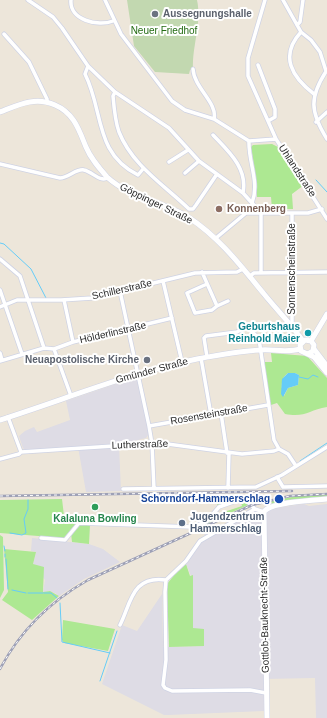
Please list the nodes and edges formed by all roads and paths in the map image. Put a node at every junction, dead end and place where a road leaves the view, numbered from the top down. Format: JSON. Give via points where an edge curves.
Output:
{"nodes":[{"id":1,"x":28,"y":0,"type":"edge"},
{"id":2,"x":71,"y":0,"type":"edge"},
{"id":3,"x":106,"y":0,"type":"edge"},
{"id":4,"x":265,"y":0,"type":"edge"},
{"id":5,"x":283,"y":0,"type":"edge"},
{"id":6,"x":302,"y":0,"type":"edge"},
{"id":7,"x":114,"y":21,"type":"junction"},
{"id":8,"x":297,"y":25,"type":"junction"},
{"id":9,"x":301,"y":32,"type":"junction"},
{"id":10,"x":4,"y":34,"type":"dead end"},
{"id":11,"x":258,"y":65,"type":"dead end"},
{"id":12,"x":88,"y":66,"type":"junction"},
{"id":13,"x":193,"y":69,"type":"dead end"},
{"id":14,"x":327,"y":70,"type":"edge"},
{"id":15,"x":115,"y":92,"type":"junction"},
{"id":16,"x":314,"y":94,"type":"junction"},
{"id":17,"x":47,"y":102,"type":"junction"},
{"id":18,"x":0,"y":112,"type":"edge"},
{"id":19,"x":327,"y":112,"type":"edge"},
{"id":20,"x":214,"y":119,"type":"junction"},
{"id":21,"x":268,"y":121,"type":"junction"},
{"id":22,"x":316,"y":122,"type":"junction"},
{"id":23,"x":213,"y":135,"type":"dead end"},
{"id":24,"x":276,"y":139,"type":"junction"},
{"id":25,"x":327,"y":139,"type":"edge"},
{"id":26,"x":249,"y":142,"type":"junction"},
{"id":27,"x":188,"y":150,"type":"junction"},
{"id":28,"x":199,"y":160,"type":"junction"},
{"id":29,"x":169,"y":162,"type":"dead end"},
{"id":30,"x":0,"y":164,"type":"edge"},
{"id":31,"x":143,"y":169,"type":"junction"},
{"id":32,"x":185,"y":173,"type":"dead end"},
{"id":33,"x":216,"y":174,"type":"junction"},
{"id":34,"x":108,"y":178,"type":"junction"},
{"id":35,"x":243,"y":193,"type":"junction"},
{"id":36,"x":252,"y":203,"type":"junction"},
{"id":37,"x":322,"y":209,"type":"junction"},
{"id":38,"x":262,"y":213,"type":"junction"},
{"id":39,"x":292,"y":213,"type":"junction"},
{"id":40,"x":327,"y":219,"type":"edge"},
{"id":41,"x":216,"y":238,"type":"junction"},
{"id":42,"x":0,"y":259,"type":"edge"},
{"id":43,"x":243,"y":269,"type":"junction"},
{"id":44,"x":202,"y":272,"type":"junction"},
{"id":45,"x":291,"y":272,"type":"junction"},
{"id":46,"x":327,"y":272,"type":"edge"},
{"id":47,"x":261,"y":273,"type":"junction"},
{"id":48,"x":252,"y":278,"type":"junction"},
{"id":49,"x":163,"y":281,"type":"junction"},
{"id":50,"x":207,"y":284,"type":"junction"},
{"id":51,"x":0,"y":290,"type":"edge"},
{"id":52,"x":120,"y":291,"type":"junction"},
{"id":53,"x":29,"y":300,"type":"junction"},
{"id":54,"x":64,"y":300,"type":"junction"},
{"id":55,"x":228,"y":301,"type":"dead end"},
{"id":56,"x":6,"y":304,"type":"junction"},
{"id":57,"x":217,"y":306,"type":"junction"},
{"id":58,"x":0,"y":307,"type":"edge"},
{"id":59,"x":327,"y":314,"type":"edge"},
{"id":60,"x":172,"y":318,"type":"junction"},
{"id":61,"x":292,"y":326,"type":"junction"},
{"id":62,"x":129,"y":329,"type":"junction"},
{"id":63,"x":303,"y":341,"type":"junction"},
{"id":64,"x":311,"y":341,"type":"junction"},
{"id":65,"x":73,"y":342,"type":"junction"},
{"id":66,"x":44,"y":348,"type":"junction"},
{"id":67,"x":54,"y":349,"type":"junction"},
{"id":68,"x":300,"y":349,"type":"junction"},
{"id":69,"x":314,"y":349,"type":"junction"},
{"id":70,"x":260,"y":350,"type":"junction"},
{"id":71,"x":0,"y":353,"type":"edge"},
{"id":72,"x":22,"y":354,"type":"junction"},
{"id":73,"x":308,"y":354,"type":"junction"},
{"id":74,"x":207,"y":357,"type":"junction"},
{"id":75,"x":201,"y":358,"type":"junction"},
{"id":76,"x":1,"y":360,"type":"edge"},
{"id":77,"x":182,"y":362,"type":"junction"},
{"id":78,"x":327,"y":366,"type":"edge"},
{"id":79,"x":138,"y":373,"type":"junction"},
{"id":80,"x":327,"y":373,"type":"edge"},
{"id":81,"x":71,"y":396,"type":"junction"},
{"id":82,"x":268,"y":405,"type":"junction"},
{"id":83,"x":221,"y":413,"type":"junction"},
{"id":84,"x":211,"y":415,"type":"junction"},
{"id":85,"x":8,"y":417,"type":"junction"},
{"id":86,"x":0,"y":420,"type":"edge"},
{"id":87,"x":149,"y":426,"type":"junction"},
{"id":88,"x":152,"y":444,"type":"junction"},
{"id":89,"x":327,"y":447,"type":"edge"},
{"id":90,"x":279,"y":449,"type":"junction"},
{"id":91,"x":21,"y":452,"type":"junction"},
{"id":92,"x":228,"y":453,"type":"junction"},
{"id":93,"x":0,"y":459,"type":"edge"},
{"id":94,"x":296,"y":466,"type":"junction"},
{"id":95,"x":277,"y":477,"type":"junction"},
{"id":96,"x":327,"y":486,"type":"edge"},
{"id":97,"x":228,"y":488,"type":"junction"},
{"id":98,"x":123,"y":489,"type":"dead end"},
{"id":99,"x":154,"y":489,"type":"junction"},
{"id":100,"x":327,"y":499,"type":"edge"},
{"id":101,"x":255,"y":509,"type":"junction"},
{"id":102,"x":264,"y":512,"type":"junction"},
{"id":103,"x":41,"y":538,"type":"dead end"},
{"id":104,"x":166,"y":580,"type":"junction"},
{"id":105,"x":120,"y":625,"type":"dead end"},
{"id":106,"x":266,"y":693,"type":"junction"},
{"id":107,"x":268,"y":718,"type":"edge"}],
"edges":[{"from":1,"to":12,"type":"street","via":[[53,17]]},
{"from":2,"to":7,"type":"street","via":[[75,13],[83,20],[105,23]]},
{"from":3,"to":7,"type":"street"},
{"from":4,"to":21,"type":"street","name":"Uhlandstraße","via":[[247,67],[250,82]]},
{"from":5,"to":8,"type":"street"},
{"from":6,"to":8,"type":"street","via":[[300,22]]},
{"from":7,"to":20,"type":"street","via":[[172,101],[185,110]]},
{"from":8,"to":9,"type":"street"},
{"from":9,"to":14,"type":"street","via":[[317,47]]},
{"from":9,"to":16,"type":"street","via":[[290,48],[290,61],[299,82]]},
{"from":10,"to":17,"type":"street","via":[[29,62]]},
{"from":11,"to":21,"type":"street","via":[[276,109],[275,117]]},
{"from":12,"to":15,"type":"street"},
{"from":12,"to":31,"type":"street","via":[[85,74],[97,104],[105,142],[120,164],[128,170],[138,175]]},
{"from":13,"to":20,"type":"street","via":[[195,80],[212,107]]},
{"from":14,"to":16,"type":"street"},
{"from":15,"to":27,"type":"street","via":[[169,128]]},
{"from":15,"to":31,"type":"street","via":[[113,96],[119,133]]},
{"from":16,"to":22,"type":"street"},
{"from":17,"to":18,"type":"street","name":"Göppinger Straße","via":[[31,101]]},
{"from":17,"to":34,"type":"street","name":"Göppinger Straße","via":[[66,111],[74,120],[90,154]]},
{"from":19,"to":22,"type":"street"},
{"from":20,"to":26,"type":"street"},
{"from":21,"to":24,"type":"street","name":"Uhlandstraße"},
{"from":22,"to":25,"type":"street"},
{"from":23,"to":35,"type":"street","via":[[239,165],[244,181]]},
{"from":24,"to":26,"type":"street"},
{"from":24,"to":37,"type":"street","name":"Uhlandstraße"},
{"from":26,"to":36,"type":"street","via":[[254,172],[255,194]]},
{"from":27,"to":28,"type":"street"},
{"from":27,"to":29,"type":"street"},
{"from":28,"to":32,"type":"street"},
{"from":28,"to":33,"type":"street"},
{"from":30,"to":34,"type":"street","via":[[60,178],[80,170],[99,178]]},
{"from":31,"to":33,"type":"street","via":[[189,209],[192,209]]},
{"from":33,"to":35,"type":"street"},
{"from":34,"to":41,"type":"street","name":"Göppinger Straße","via":[[132,194],[186,216]]},
{"from":35,"to":36,"type":"street"},
{"from":36,"to":38,"type":"street"},
{"from":37,"to":39,"type":"street","via":[[308,213]]},
{"from":37,"to":40,"type":"street","name":"Uhlandstraße"},
{"from":38,"to":39,"type":"street"},
{"from":38,"to":41,"type":"street","via":[[246,213]]},
{"from":38,"to":47,"type":"street"},
{"from":39,"to":45,"type":"street","name":"Sonnenscheinstraße"},
{"from":41,"to":43,"type":"street","name":"Göppinger Straße"},
{"from":42,"to":53,"type":"street","via":[[20,276]]},
{"from":43,"to":44,"type":"street","name":"Schillerstraße","via":[[237,272]]},
{"from":43,"to":48,"type":"street","name":"Göppinger Straße"},
{"from":44,"to":49,"type":"street","name":"Schillerstraße"},
{"from":44,"to":50,"type":"street"},
{"from":45,"to":46,"type":"street"},
{"from":45,"to":47,"type":"street"},
{"from":45,"to":61,"type":"street","name":"Sonnenscheinstraße"},
{"from":47,"to":48,"type":"street"},
{"from":48,"to":61,"type":"street","name":"Göppinger Straße"},
{"from":49,"to":52,"type":"street","name":"Schillerstraße"},
{"from":49,"to":60,"type":"street"},
{"from":50,"to":57,"type":"street"},
{"from":50,"to":57,"type":"street","via":[[187,293],[195,313],[212,310]]},
{"from":51,"to":56,"type":"street"},
{"from":52,"to":54,"type":"street","name":"Schillerstraße","via":[[92,298]]},
{"from":52,"to":62,"type":"street"},
{"from":53,"to":54,"type":"street","name":"Schillerstraße"},
{"from":53,"to":56,"type":"street","name":"Schillerstraße"},
{"from":53,"to":66,"type":"street"},
{"from":54,"to":65,"type":"street"},
{"from":55,"to":57,"type":"street"},
{"from":56,"to":58,"type":"street","name":"Schillerstraße"},
{"from":56,"to":72,"type":"street"},
{"from":59,"to":64,"type":"street"},
{"from":60,"to":62,"type":"street","name":"Hölderlinstraße"},
{"from":60,"to":77,"type":"street"},
{"from":61,"to":63,"type":"street","name":"Göppinger Straße"},
{"from":62,"to":65,"type":"street","name":"Hölderlinstraße"},
{"from":62,"to":79,"type":"street"},
{"from":63,"to":64,"type":"street"},
{"from":63,"to":68,"type":"street"},
{"from":64,"to":69,"type":"street"},
{"from":65,"to":67,"type":"street","name":"Hölderlinstraße"},
{"from":66,"to":67,"type":"street"},
{"from":66,"to":72,"type":"street"},
{"from":67,"to":81,"type":"street"},
{"from":68,"to":70,"type":"street","name":"Gmünder Straße","via":[[287,352]]},
{"from":68,"to":73,"type":"street","via":[[304,354]]},
{"from":69,"to":73,"type":"street"},
{"from":69,"to":78,"type":"street"},
{"from":70,"to":74,"type":"street","name":"Gmünder Straße"},
{"from":70,"to":74,"type":"street","via":[[259,339],[247,326],[237,332],[204,338]]},
{"from":70,"to":82,"type":"street"},
{"from":71,"to":76,"type":"street"},
{"from":72,"to":76,"type":"street"},
{"from":73,"to":80,"type":"street","via":[[314,357]]},
{"from":74,"to":75,"type":"street","name":"Gmünder Straße"},
{"from":75,"to":77,"type":"street","name":"Gmünder Straße"},
{"from":75,"to":84,"type":"street"},
{"from":77,"to":79,"type":"street","name":"Gmünder Straße"},
{"from":79,"to":81,"type":"street","name":"Gmünder Straße"},
{"from":79,"to":87,"type":"street"},
{"from":81,"to":85,"type":"street","name":"Gmünder Straße"},
{"from":82,"to":83,"type":"street","name":"Rosensteinstraße"},
{"from":82,"to":90,"type":"street","via":[[274,440]]},
{"from":83,"to":84,"type":"street","name":"Rosensteinstraße"},
{"from":83,"to":92,"type":"street"},
{"from":84,"to":87,"type":"street","name":"Rosensteinstraße"},
{"from":85,"to":86,"type":"street","name":"Gmünder Straße"},
{"from":85,"to":91,"type":"street"},
{"from":87,"to":88,"type":"street"},
{"from":88,"to":91,"type":"street","name":"Lutherstraße"},
{"from":88,"to":92,"type":"street","name":"Lutherstraße","via":[[169,443]]},
{"from":88,"to":99,"type":"street"},
{"from":89,"to":94,"type":"street"},
{"from":90,"to":92,"type":"street","name":"Lutherstraße","via":[[256,454]]},
{"from":90,"to":94,"type":"street","via":[[288,454]]},
{"from":91,"to":93,"type":"street","name":"Lutherstraße"},
{"from":92,"to":97,"type":"street"},
{"from":94,"to":95,"type":"street"},
{"from":95,"to":96,"type":"street","via":[[283,487]]},
{"from":95,"to":97,"type":"street","via":[[256,487]]},
{"from":97,"to":99,"type":"street"},
{"from":98,"to":99,"type":"street"},
{"from":100,"to":102,"type":"street","via":[[268,507]]},
{"from":101,"to":102,"type":"street"},
{"from":101,"to":103,"type":"street","via":[[249,501],[243,500],[219,507],[207,521],[193,527],[79,523],[65,540]]},
{"from":101,"to":104,"type":"street","via":[[200,541],[186,561]]},
{"from":102,"to":106,"type":"street","name":"Gottlob-Bauknecht-Straße"},
{"from":104,"to":105,"type":"street","via":[[150,581],[136,590],[128,602]]},
{"from":104,"to":106,"type":"street","via":[[166,660],[163,685],[165,688],[172,691],[250,690]]},
{"from":106,"to":107,"type":"street","name":"Gottlob-Bauknecht-Straße"}]}
